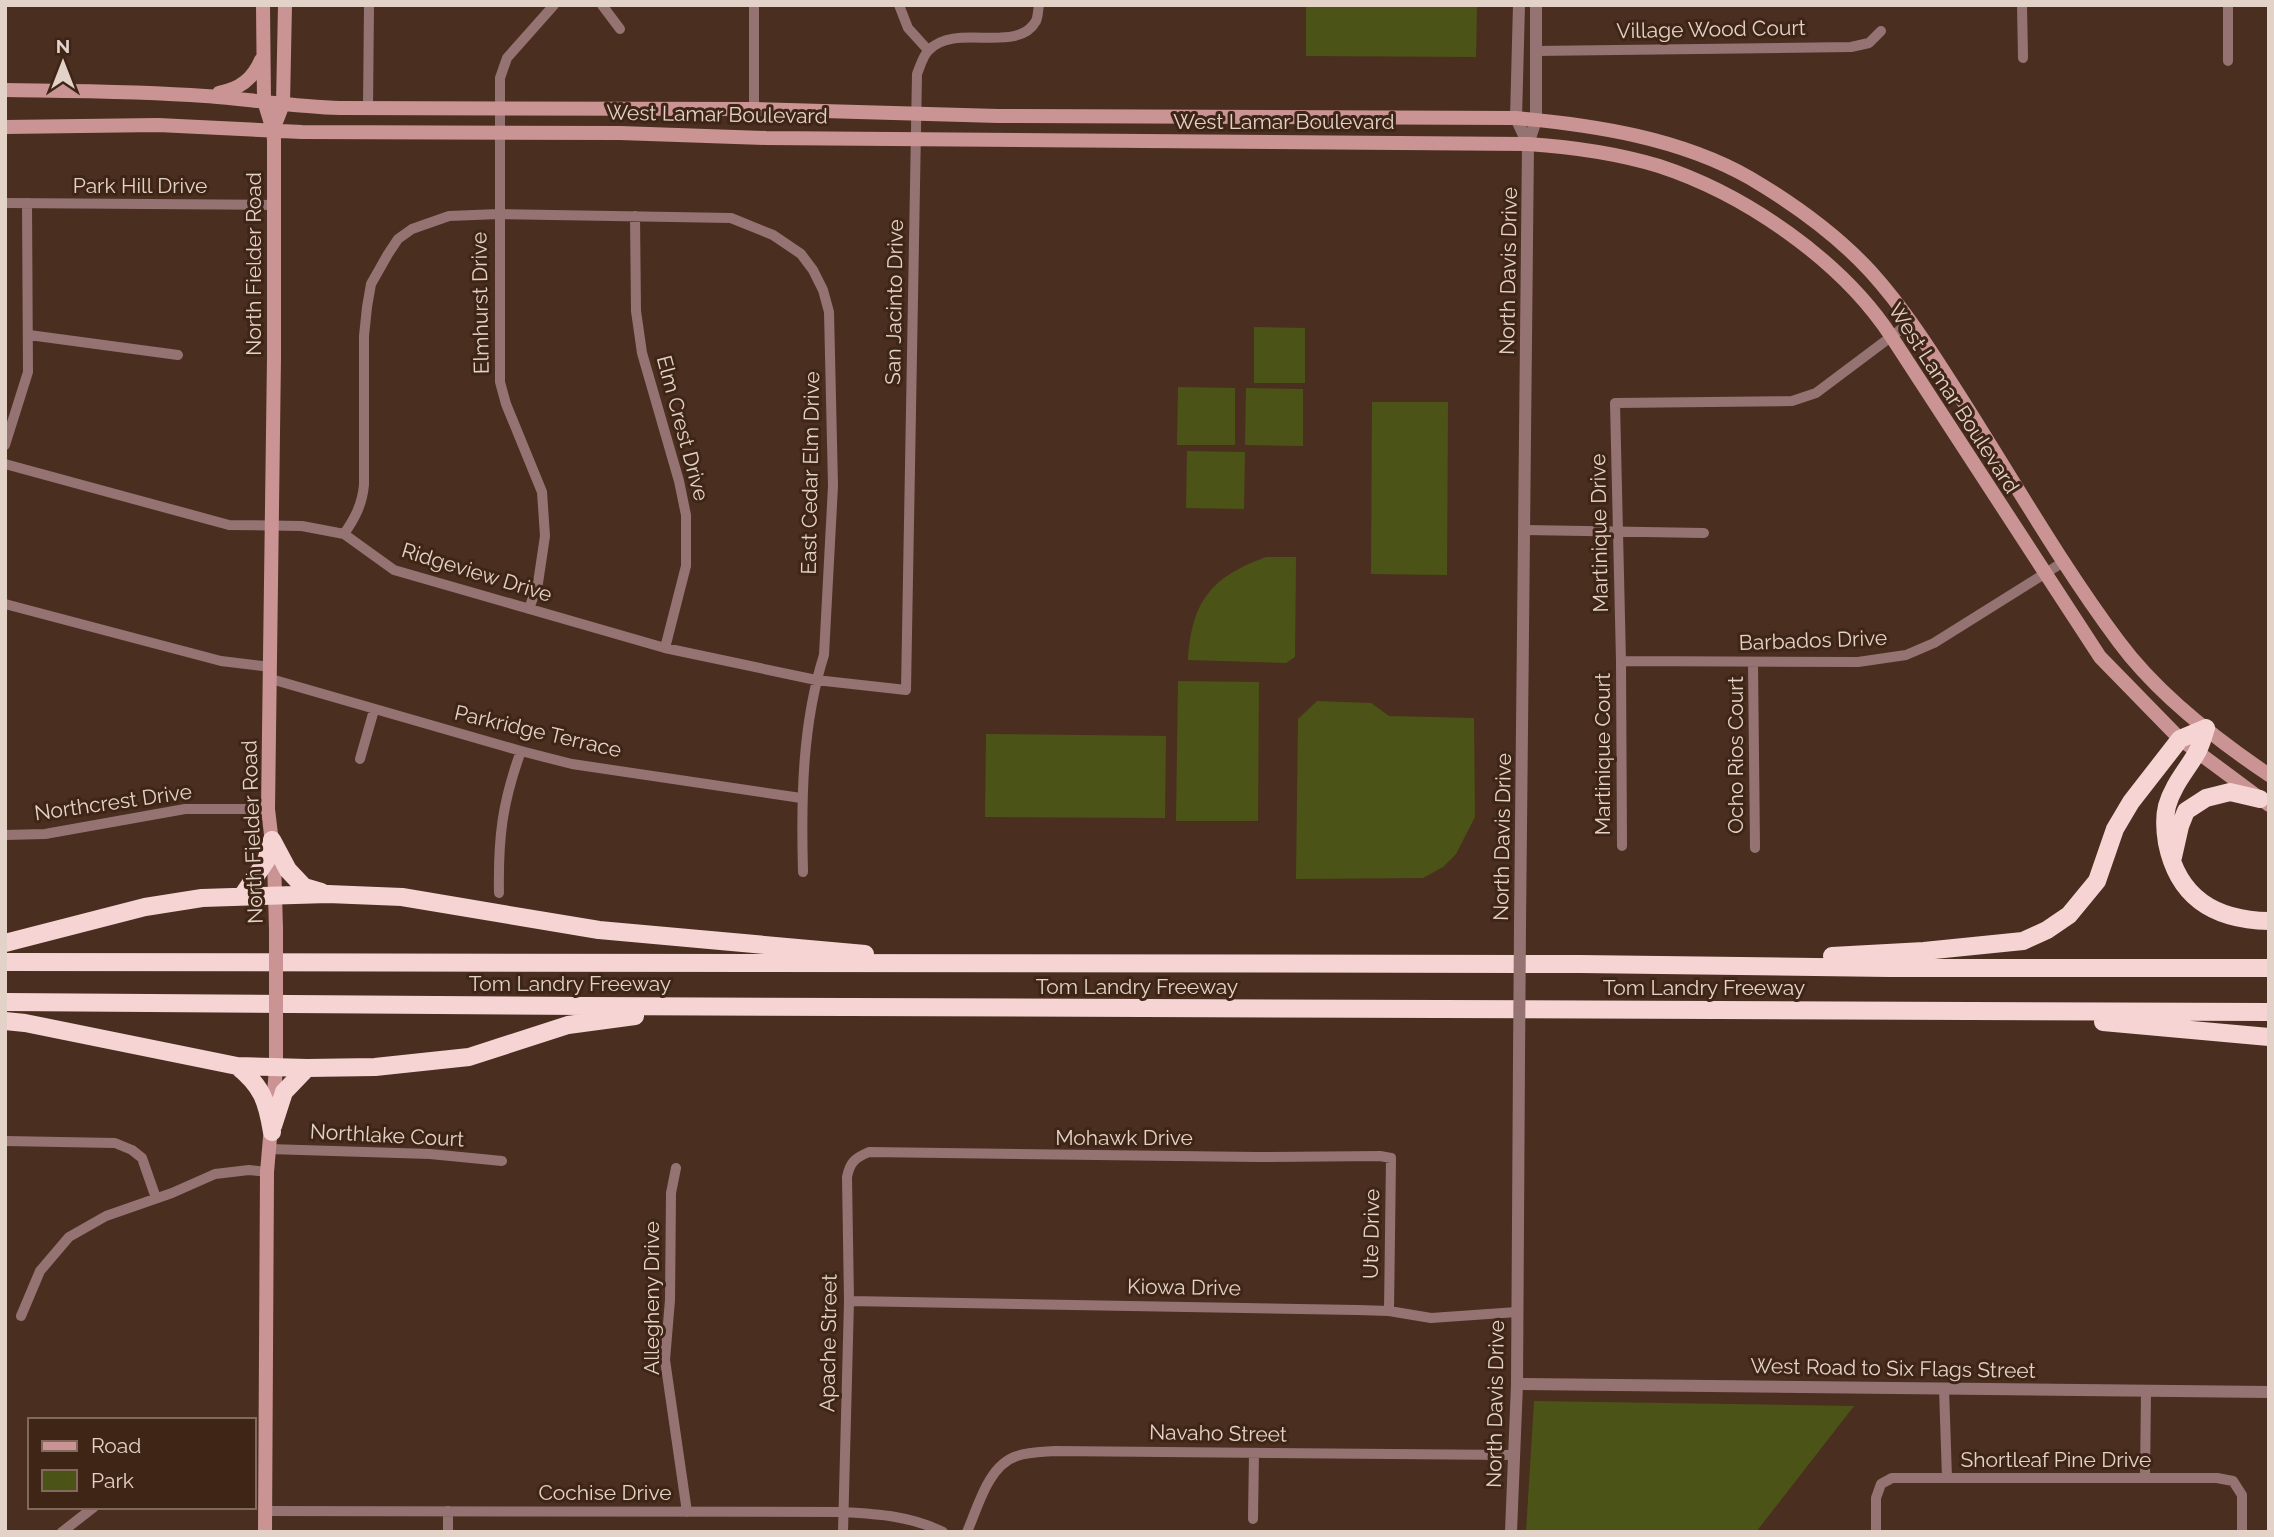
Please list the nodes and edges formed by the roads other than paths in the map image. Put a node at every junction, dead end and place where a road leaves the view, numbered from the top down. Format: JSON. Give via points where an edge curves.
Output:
{"nodes":[{"id":1,"x":263,"y":5,"type":"edge"},
{"id":2,"x":285,"y":5,"type":"edge"},
{"id":3,"x":369,"y":5,"type":"edge"},
{"id":4,"x":554,"y":5,"type":"edge"},
{"id":5,"x":602,"y":5,"type":"edge"},
{"id":6,"x":754,"y":5,"type":"edge"},
{"id":7,"x":900,"y":5,"type":"edge"},
{"id":8,"x":1039,"y":5,"type":"edge"},
{"id":9,"x":1519,"y":5,"type":"edge"},
{"id":10,"x":1536,"y":5,"type":"edge"},
{"id":11,"x":2022,"y":5,"type":"edge"},
{"id":12,"x":2228,"y":5,"type":"edge"},
{"id":13,"x":620,"y":29,"type":"dead end"},
{"id":14,"x":1881,"y":31,"type":"dead end"},
{"id":15,"x":928,"y":50,"type":"junction"},
{"id":16,"x":1535,"y":51,"type":"junction"},
{"id":17,"x":263,"y":55,"type":"junction"},
{"id":18,"x":2023,"y":58,"type":"dead end"},
{"id":19,"x":2228,"y":61,"type":"dead end"},
{"id":20,"x":5,"y":90,"type":"edge"},
{"id":21,"x":207,"y":96,"type":"junction"},
{"id":22,"x":264,"y":101,"type":"junction"},
{"id":23,"x":283,"y":104,"type":"junction"},
{"id":24,"x":500,"y":107,"type":"junction"},
{"id":25,"x":368,"y":108,"type":"junction"},
{"id":26,"x":754,"y":108,"type":"junction"},
{"id":27,"x":918,"y":113,"type":"junction"},
{"id":28,"x":999,"y":116,"type":"junction"},
{"id":29,"x":1516,"y":118,"type":"junction"},
{"id":30,"x":1536,"y":120,"type":"junction"},
{"id":31,"x":5,"y":127,"type":"edge"},
{"id":32,"x":274,"y":130,"type":"junction"},
{"id":33,"x":500,"y":132,"type":"junction"},
{"id":34,"x":917,"y":138,"type":"junction"},
{"id":35,"x":999,"y":139,"type":"junction"},
{"id":36,"x":1528,"y":144,"type":"junction"},
{"id":37,"x":5,"y":203,"type":"edge"},
{"id":38,"x":27,"y":203,"type":"junction"},
{"id":39,"x":274,"y":205,"type":"junction"},
{"id":40,"x":499,"y":214,"type":"junction"},
{"id":41,"x":635,"y":216,"type":"junction"},
{"id":42,"x":1912,"y":321,"type":"junction"},
{"id":43,"x":29,"y":335,"type":"junction"},
{"id":44,"x":1891,"y":336,"type":"junction"},
{"id":45,"x":178,"y":355,"type":"dead end"},
{"id":46,"x":5,"y":445,"type":"edge"},
{"id":47,"x":5,"y":464,"type":"edge"},
{"id":48,"x":270,"y":525,"type":"junction"},
{"id":49,"x":1525,"y":530,"type":"junction"},
{"id":50,"x":1618,"y":531,"type":"junction"},
{"id":51,"x":1704,"y":533,"type":"dead end"},
{"id":52,"x":344,"y":534,"type":"junction"},
{"id":53,"x":2064,"y":561,"type":"junction"},
{"id":54,"x":2045,"y":574,"type":"junction"},
{"id":55,"x":5,"y":605,"type":"edge"},
{"id":56,"x":529,"y":609,"type":"junction"},
{"id":57,"x":665,"y":648,"type":"junction"},
{"id":58,"x":1621,"y":662,"type":"junction"},
{"id":59,"x":1753,"y":663,"type":"junction"},
{"id":60,"x":271,"y":673,"type":"junction"},
{"id":61,"x":816,"y":680,"type":"junction"},
{"id":62,"x":906,"y":690,"type":"joint"},
{"id":63,"x":374,"y":710,"type":"junction"},
{"id":64,"x":2206,"y":728,"type":"junction"},
{"id":65,"x":2180,"y":739,"type":"junction"},
{"id":66,"x":521,"y":751,"type":"junction"},
{"id":67,"x":2197,"y":752,"type":"junction"},
{"id":68,"x":360,"y":759,"type":"dead end"},
{"id":69,"x":2269,"y":775,"type":"edge"},
{"id":70,"x":801,"y":798,"type":"junction"},
{"id":71,"x":2264,"y":802,"type":"edge"},
{"id":72,"x":268,"y":809,"type":"junction"},
{"id":73,"x":5,"y":835,"type":"edge"},
{"id":74,"x":272,"y":840,"type":"junction"},
{"id":75,"x":1622,"y":846,"type":"dead end"},
{"id":76,"x":1755,"y":848,"type":"dead end"},
{"id":77,"x":2171,"y":864,"type":"junction"},
{"id":78,"x":803,"y":872,"type":"dead end"},
{"id":79,"x":499,"y":893,"type":"dead end"},
{"id":80,"x":276,"y":894,"type":"junction"},
{"id":81,"x":328,"y":894,"type":"junction"},
{"id":82,"x":242,"y":896,"type":"junction"},
{"id":83,"x":2269,"y":921,"type":"edge"},
{"id":84,"x":5,"y":943,"type":"edge"},
{"id":85,"x":5,"y":962,"type":"edge"},
{"id":86,"x":1580,"y":964,"type":"junction"},
{"id":87,"x":1012,"y":965,"type":"junction"},
{"id":88,"x":2269,"y":968,"type":"edge"},
{"id":89,"x":5,"y":1002,"type":"edge"},
{"id":90,"x":816,"y":1007,"type":"junction"},
{"id":91,"x":1992,"y":1011,"type":"junction"},
{"id":92,"x":2269,"y":1012,"type":"edge"},
{"id":93,"x":5,"y":1021,"type":"edge"},
{"id":94,"x":2269,"y":1037,"type":"edge"},
{"id":95,"x":237,"y":1066,"type":"junction"},
{"id":96,"x":307,"y":1068,"type":"junction"},
{"id":97,"x":276,"y":1069,"type":"junction"},
{"id":98,"x":270,"y":1140,"type":"junction"},
{"id":99,"x":5,"y":1141,"type":"edge"},
{"id":100,"x":857,"y":1157,"type":"joint"},
{"id":101,"x":1391,"y":1158,"type":"joint"},
{"id":102,"x":502,"y":1161,"type":"dead end"},
{"id":103,"x":676,"y":1168,"type":"dead end"},
{"id":104,"x":267,"y":1172,"type":"junction"},
{"id":105,"x":156,"y":1198,"type":"junction"},
{"id":106,"x":849,"y":1301,"type":"junction"},
{"id":107,"x":1389,"y":1311,"type":"junction"},
{"id":108,"x":1517,"y":1312,"type":"junction"},
{"id":109,"x":21,"y":1316,"type":"dead end"},
{"id":110,"x":1517,"y":1384,"type":"junction"},
{"id":111,"x":1944,"y":1388,"type":"junction"},
{"id":112,"x":2146,"y":1390,"type":"junction"},
{"id":113,"x":2269,"y":1392,"type":"edge"},
{"id":114,"x":259,"y":1429,"type":"edge"},
{"id":115,"x":1254,"y":1453,"type":"junction"},
{"id":116,"x":1513,"y":1455,"type":"junction"},
{"id":117,"x":1947,"y":1478,"type":"junction"},
{"id":118,"x":2145,"y":1478,"type":"junction"},
{"id":119,"x":91,"y":1509,"type":"edge"},
{"id":120,"x":265,"y":1511,"type":"junction"},
{"id":121,"x":448,"y":1511,"type":"junction"},
{"id":122,"x":687,"y":1512,"type":"junction"},
{"id":123,"x":844,"y":1512,"type":"junction"},
{"id":124,"x":1253,"y":1519,"type":"dead end"},
{"id":125,"x":62,"y":1532,"type":"edge"},
{"id":126,"x":265,"y":1532,"type":"edge"},
{"id":127,"x":447,"y":1532,"type":"edge"},
{"id":128,"x":843,"y":1532,"type":"edge"},
{"id":129,"x":943,"y":1532,"type":"edge"},
{"id":130,"x":967,"y":1532,"type":"edge"},
{"id":131,"x":1511,"y":1532,"type":"edge"},
{"id":132,"x":1877,"y":1532,"type":"edge"},
{"id":133,"x":2242,"y":1532,"type":"edge"}],
"edges":[{"from":1,"to":17,"type":"main road","name":"North Fielder Road"},
{"from":2,"to":23,"type":"main road","name":"North Fielder Road"},
{"from":3,"to":25,"type":"street"},
{"from":4,"to":24,"type":"street","name":"Elmhurst Drive","via":[[507,58],[500,78]]},
{"from":5,"to":13,"type":"street"},
{"from":6,"to":26,"type":"street"},
{"from":7,"to":15,"type":"street","via":[[908,28]]},
{"from":8,"to":15,"type":"street","via":[[1036,21],[1024,34],[948,39]]},
{"from":9,"to":29,"type":"street","name":"North Davis Drive"},
{"from":10,"to":16,"type":"street","name":"North Davis Drive"},
{"from":11,"to":18,"type":"street"},
{"from":12,"to":19,"type":"street"},
{"from":14,"to":16,"type":"street","name":"Village Wood Court","via":[[1869,43],[1851,47]]},
{"from":15,"to":27,"type":"street","name":"San Jacinto Drive","via":[[917,74]]},
{"from":16,"to":30,"type":"street","name":"North Davis Drive"},
{"from":17,"to":21,"type":"main road","via":[[258,68],[240,86]]},
{"from":17,"to":22,"type":"main road","name":"North Fielder Road"},
{"from":20,"to":21,"type":"main road","name":"West Lamar Boulevard"},
{"from":21,"to":22,"type":"main road","name":"West Lamar Boulevard"},
{"from":22,"to":23,"type":"main road","name":"West Lamar Boulevard"},
{"from":22,"to":32,"type":"main road","name":"North Fielder Road"},
{"from":23,"to":25,"type":"main road","name":"West Lamar Boulevard"},
{"from":23,"to":32,"type":"main road","name":"North Fielder Road"},
{"from":24,"to":25,"type":"main road","name":"West Lamar Boulevard"},
{"from":24,"to":26,"type":"main road","name":"West Lamar Boulevard"},
{"from":24,"to":33,"type":"street","name":"Elmhurst Drive"},
{"from":26,"to":27,"type":"main road","name":"West Lamar Boulevard"},
{"from":27,"to":28,"type":"main road","name":"West Lamar Boulevard"},
{"from":27,"to":34,"type":"street","name":"San Jacinto Drive"},
{"from":28,"to":29,"type":"main road","name":"West Lamar Boulevard"},
{"from":28,"to":35,"type":"main road"},
{"from":29,"to":30,"type":"main road","name":"West Lamar Boulevard"},
{"from":29,"to":36,"type":"street","name":"North Davis Drive"},
{"from":30,"to":36,"type":"street","name":"North Davis Drive"},
{"from":30,"to":42,"type":"main road","name":"West Lamar Boulevard","via":[[1652,141],[1748,177],[1837,239]]},
{"from":31,"to":32,"type":"main road","name":"West Lamar Boulevard","via":[[158,125]]},
{"from":32,"to":33,"type":"main road","name":"West Lamar Boulevard"},
{"from":32,"to":39,"type":"main road","name":"North Fielder Road"},
{"from":33,"to":34,"type":"main road","name":"West Lamar Boulevard"},
{"from":33,"to":40,"type":"street","name":"Elmhurst Drive"},
{"from":34,"to":35,"type":"main road","name":"West Lamar Boulevard"},
{"from":34,"to":62,"type":"street","name":"San Jacinto Drive"},
{"from":35,"to":36,"type":"main road","name":"West Lamar Boulevard"},
{"from":36,"to":44,"type":"main road","name":"West Lamar Boulevard","via":[[1626,157],[1703,184],[1804,245],[1862,298]]},
{"from":36,"to":49,"type":"street","name":"North Davis Drive"},
{"from":37,"to":38,"type":"street","name":"Park Hill Drive"},
{"from":38,"to":39,"type":"street","name":"Park Hill Drive"},
{"from":38,"to":43,"type":"street"},
{"from":39,"to":48,"type":"main road","name":"North Fielder Road"},
{"from":40,"to":41,"type":"street","name":"East Cedar Elm Drive"},
{"from":40,"to":52,"type":"street","name":"East Cedar Elm Drive","via":[[449,216],[412,229],[398,239],[372,284],[365,336],[364,485],[356,516]]},
{"from":40,"to":56,"type":"street","name":"Elmhurst Drive","via":[[500,382],[542,492],[545,536]]},
{"from":41,"to":57,"type":"street","name":"Elm Crest Drive","via":[[636,311],[642,353],[686,515],[686,566]]},
{"from":41,"to":61,"type":"street","name":"East Cedar Elm Drive","via":[[731,218],[755,226],[801,254],[823,290],[831,330],[833,486],[824,654]]},
{"from":42,"to":44,"type":"street"},
{"from":42,"to":53,"type":"main road","name":"West Lamar Boulevard"},
{"from":43,"to":45,"type":"street"},
{"from":43,"to":46,"type":"street","via":[[28,372]]},
{"from":44,"to":50,"type":"street","name":"Martinique Drive","via":[[1816,393],[1792,401],[1615,403]]},
{"from":44,"to":54,"type":"main road","name":"West Lamar Boulevard"},
{"from":47,"to":48,"type":"street","name":"Ridgeview Drive","via":[[229,525]]},
{"from":48,"to":52,"type":"street","name":"Ridgeview Drive"},
{"from":48,"to":60,"type":"main road","name":"North Fielder Road"},
{"from":49,"to":50,"type":"street"},
{"from":49,"to":108,"type":"street","name":"North Davis Drive","bridge":true},
{"from":50,"to":51,"type":"street"},
{"from":50,"to":58,"type":"street","name":"Martinique Drive"},
{"from":52,"to":56,"type":"street","name":"Ridgeview Drive","via":[[394,570]]},
{"from":53,"to":54,"type":"street","name":"Barbados Drive"},
{"from":53,"to":64,"type":"main road","name":"West Lamar Boulevard","via":[[2126,650]]},
{"from":54,"to":59,"type":"street","name":"Barbados Drive","via":[[1934,643],[1906,654],[1858,663]]},
{"from":54,"to":65,"type":"main road","name":"West Lamar Boulevard","via":[[2100,657]]},
{"from":55,"to":60,"type":"street","name":"Parkridge Terrace"},
{"from":56,"to":57,"type":"street","name":"Ridgeview Drive"},
{"from":57,"to":61,"type":"street","name":"Ridgeview Drive"},
{"from":58,"to":59,"type":"street","name":"Barbados Drive"},
{"from":58,"to":75,"type":"street","name":"Martinique Court"},
{"from":59,"to":76,"type":"street","name":"Ocho Rios Court"},
{"from":60,"to":63,"type":"street","name":"Parkridge Terrace"},
{"from":60,"to":72,"type":"main road","name":"North Fielder Road"},
{"from":61,"to":62,"type":"street","name":"Ridgeview Drive"},
{"from":61,"to":70,"type":"street","name":"East Cedar Elm Drive"},
{"from":63,"to":66,"type":"street","name":"Parkridge Terrace"},
{"from":63,"to":68,"type":"street"},
{"from":64,"to":65,"type":"highway"},
{"from":64,"to":67,"type":"highway"},
{"from":64,"to":69,"type":"main road","name":"West Lamar Boulevard"},
{"from":65,"to":67,"type":"main road","name":"West Lamar Boulevard"},
{"from":65,"to":86,"type":"highway","via":[[2115,829],[2097,881],[2069,915],[2023,941],[1924,951]]},
{"from":66,"to":70,"type":"street","name":"Parkridge Terrace","via":[[572,764]]},
{"from":66,"to":79,"type":"street","via":[[501,818]]},
{"from":67,"to":71,"type":"main road","name":"West Lamar Boulevard"},
{"from":67,"to":77,"type":"highway","via":[[2166,808]]},
{"from":70,"to":78,"type":"street","name":"East Cedar Elm Drive"},
{"from":71,"to":77,"type":"highway","via":[[2230,792],[2206,798],[2186,811]]},
{"from":72,"to":73,"type":"street","name":"Northcrest Drive","via":[[185,808],[46,834]]},
{"from":72,"to":74,"type":"main road","name":"North Fielder Road"},
{"from":74,"to":80,"type":"main road","name":"North Fielder Road"},
{"from":74,"to":81,"type":"highway","via":[[288,870],[304,887]]},
{"from":74,"to":82,"type":"highway","via":[[266,861]]},
{"from":77,"to":83,"type":"highway","via":[[2202,904],[2227,916]]},
{"from":80,"to":81,"type":"highway"},
{"from":80,"to":82,"type":"highway"},
{"from":80,"to":97,"type":"main road","name":"North Fielder Road","bridge":true},
{"from":81,"to":87,"type":"highway","via":[[402,897],[599,930]]},
{"from":82,"to":84,"type":"highway","via":[[145,908]]},
{"from":85,"to":87,"type":"highway","name":"Tom Landry Freeway"},
{"from":86,"to":87,"type":"highway","name":"Tom Landry Freeway"},
{"from":86,"to":88,"type":"highway","name":"Tom Landry Freeway"},
{"from":89,"to":90,"type":"highway","name":"Tom Landry Freeway"},
{"from":90,"to":91,"type":"highway","name":"Tom Landry Freeway"},
{"from":90,"to":96,"type":"highway","via":[[638,1015],[568,1025],[469,1057],[375,1067]]},
{"from":91,"to":92,"type":"highway","name":"Tom Landry Freeway"},
{"from":91,"to":94,"type":"highway"},
{"from":93,"to":95,"type":"highway"},
{"from":95,"to":97,"type":"highway"},
{"from":95,"to":98,"type":"highway","via":[[251,1078],[268,1107]]},
{"from":96,"to":97,"type":"highway"},
{"from":96,"to":98,"type":"highway","via":[[284,1093]]},
{"from":97,"to":98,"type":"main road","name":"North Fielder Road"},
{"from":98,"to":102,"type":"street","name":"Northlake Court"},
{"from":98,"to":104,"type":"main road","name":"North Fielder Road"},
{"from":99,"to":105,"type":"street","via":[[115,1143],[142,1158]]},
{"from":100,"to":101,"type":"street","name":"Mohawk Drive","via":[[869,1153]]},
{"from":100,"to":106,"type":"street","name":"Apache Street","via":[[847,1177]]},
{"from":101,"to":107,"type":"street","name":"Ute Drive"},
{"from":103,"to":122,"type":"street","name":"Allegheny Drive","via":[[666,1360]]},
{"from":104,"to":105,"type":"street","via":[[215,1174]]},
{"from":104,"to":114,"type":"main road","name":"North Fielder Road","via":[[268,1273]]},
{"from":105,"to":109,"type":"street","via":[[106,1216],[69,1237],[40,1271]]},
{"from":106,"to":107,"type":"street","name":"Kiowa Drive"},
{"from":106,"to":123,"type":"street","name":"Apache Street"},
{"from":107,"to":108,"type":"street","name":"Kiowa Drive","via":[[1431,1318]]},
{"from":108,"to":110,"type":"street","name":"North Davis Drive"},
{"from":110,"to":111,"type":"street","name":"West Road to Six Flags Street"},
{"from":110,"to":116,"type":"street","name":"North Davis Drive"},
{"from":111,"to":112,"type":"street","name":"West Road to Six Flags Street"},
{"from":111,"to":117,"type":"street"},
{"from":112,"to":113,"type":"street","name":"West Road to Six Flags Street"},
{"from":112,"to":118,"type":"street"},
{"from":114,"to":120,"type":"main road","name":"North Fielder Road"},
{"from":115,"to":116,"type":"street","name":"Navaho Street"},
{"from":115,"to":124,"type":"street"},
{"from":115,"to":130,"type":"street","name":"Navaho Street","via":[[1055,1451],[1018,1455],[994,1472]]},
{"from":116,"to":131,"type":"street","name":"North Davis Drive"},
{"from":117,"to":118,"type":"street","name":"Shortleaf Pine Drive"},
{"from":117,"to":132,"type":"street","name":"Shortleaf Pine Drive","via":[[1892,1478],[1881,1484]]},
{"from":118,"to":133,"type":"street","name":"Shortleaf Pine Drive","via":[[2233,1481],[2242,1495]]},
{"from":119,"to":125,"type":"street"},
{"from":120,"to":121,"type":"street","name":"Cochise Drive"},
{"from":120,"to":126,"type":"main road","name":"North Fielder Road"},
{"from":121,"to":122,"type":"street","name":"Cochise Drive"},
{"from":121,"to":127,"type":"street"},
{"from":122,"to":123,"type":"street","name":"Cochise Drive"},
{"from":123,"to":128,"type":"street","name":"Apache Street"},
{"from":123,"to":129,"type":"street","name":"Cochise Drive","via":[[884,1514]]}]}
